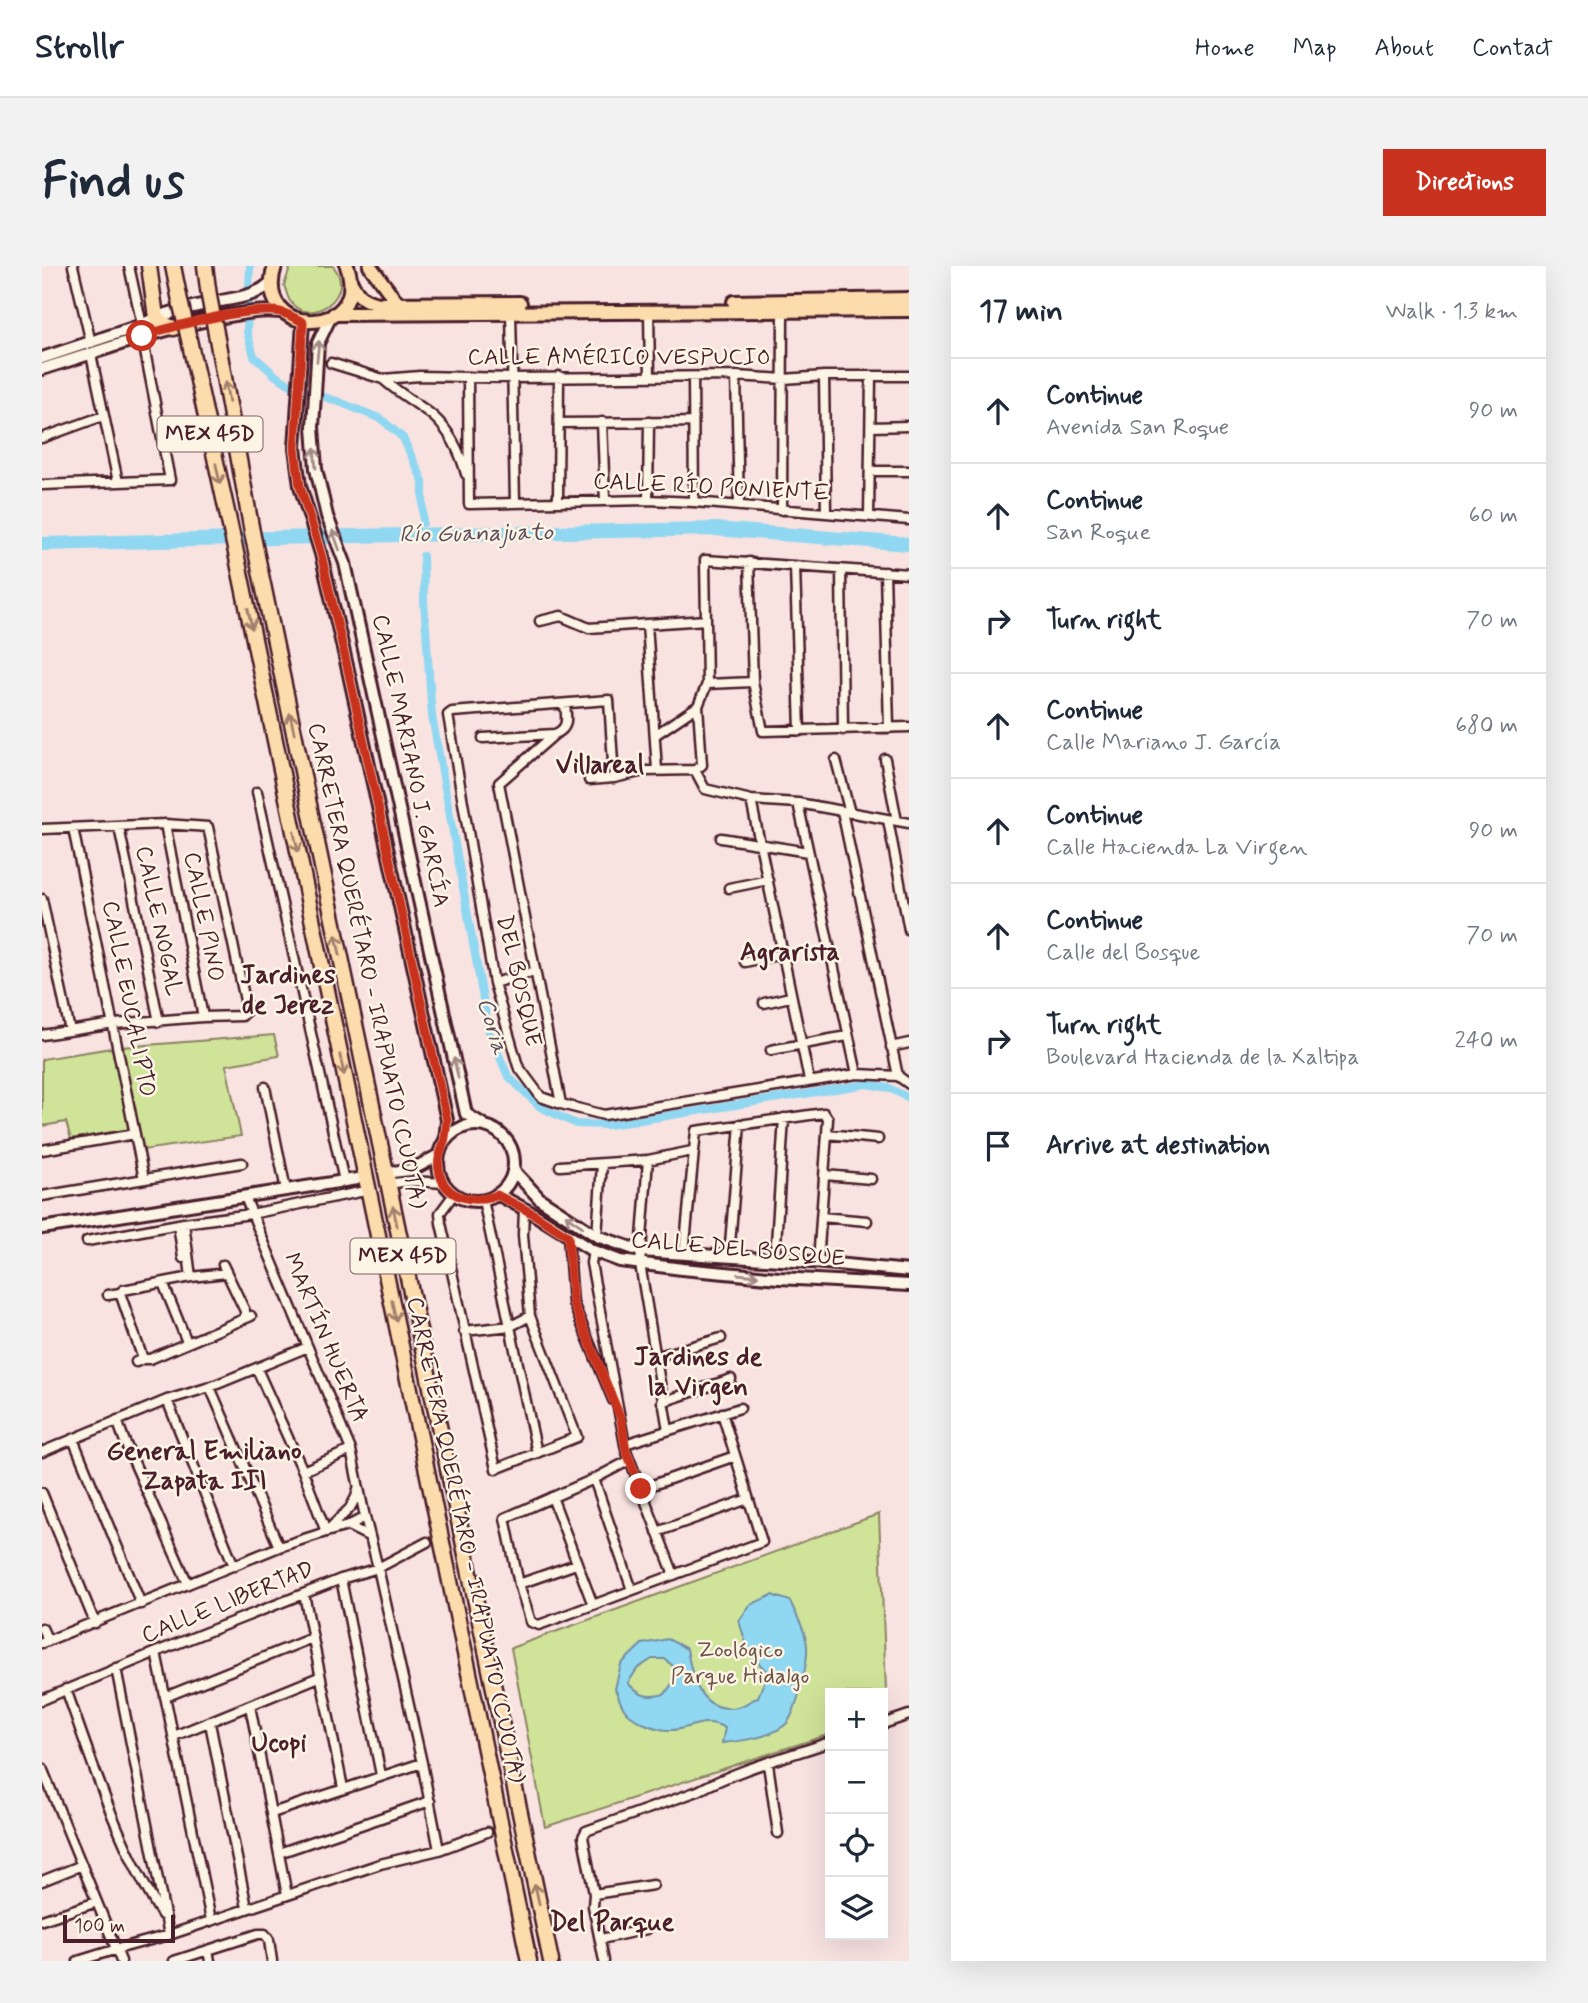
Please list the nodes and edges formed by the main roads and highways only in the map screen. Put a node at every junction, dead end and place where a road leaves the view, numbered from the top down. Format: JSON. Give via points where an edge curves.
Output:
{"nodes":[{"id":1,"x":149,"y":266,"type":"edge"},
{"id":2,"x":173,"y":266,"type":"edge"},
{"id":3,"x":205,"y":266,"type":"edge"},
{"id":4,"x":275,"y":266,"type":"edge"},
{"id":5,"x":347,"y":266,"type":"edge"},
{"id":6,"x":370,"y":266,"type":"edge"},
{"id":7,"x":351,"y":284,"type":"junction"},
{"id":8,"x":909,"y":299,"type":"edge"},
{"id":9,"x":399,"y":305,"type":"junction"},
{"id":10,"x":674,"y":307,"type":"junction"},
{"id":11,"x":909,"y":310,"type":"edge"},
{"id":12,"x":332,"y":316,"type":"junction"},
{"id":13,"x":174,"y":328,"type":"road end"},
{"id":14,"x":529,"y":1961,"type":"edge"},
{"id":15,"x":551,"y":1961,"type":"edge"}],
"edges":[{"from":1,"to":13,"type":"highway","via":[[156,317]]},
{"from":2,"to":14,"type":"highway","name":"CARRETERA QUERÉTARO - IRAPUATO (CUOTA)","number":"MEX 45D","one_way":true,"bridge":true},
{"from":15,"to":3,"type":"highway","name":"CARRETERA QUERÉTARO - IRAPUATO (CUOTA)","number":"MEX 45D","one_way":true,"bridge":true,"via":[[252,532]]},
{"from":4,"to":12,"type":"main road","via":[[272,286],[277,303],[287,314],[303,322]]},
{"from":5,"to":7,"type":"main road"},
{"from":6,"to":9,"type":"main road"},
{"from":7,"to":9,"type":"main road","via":[[370,303]]},
{"from":7,"to":12,"type":"main road","via":[[343,306]]},
{"from":8,"to":10,"type":"main road"},
{"from":9,"to":10,"type":"main road"},
{"from":10,"to":11,"type":"main road"},
{"from":10,"to":12,"type":"main road"}]}
